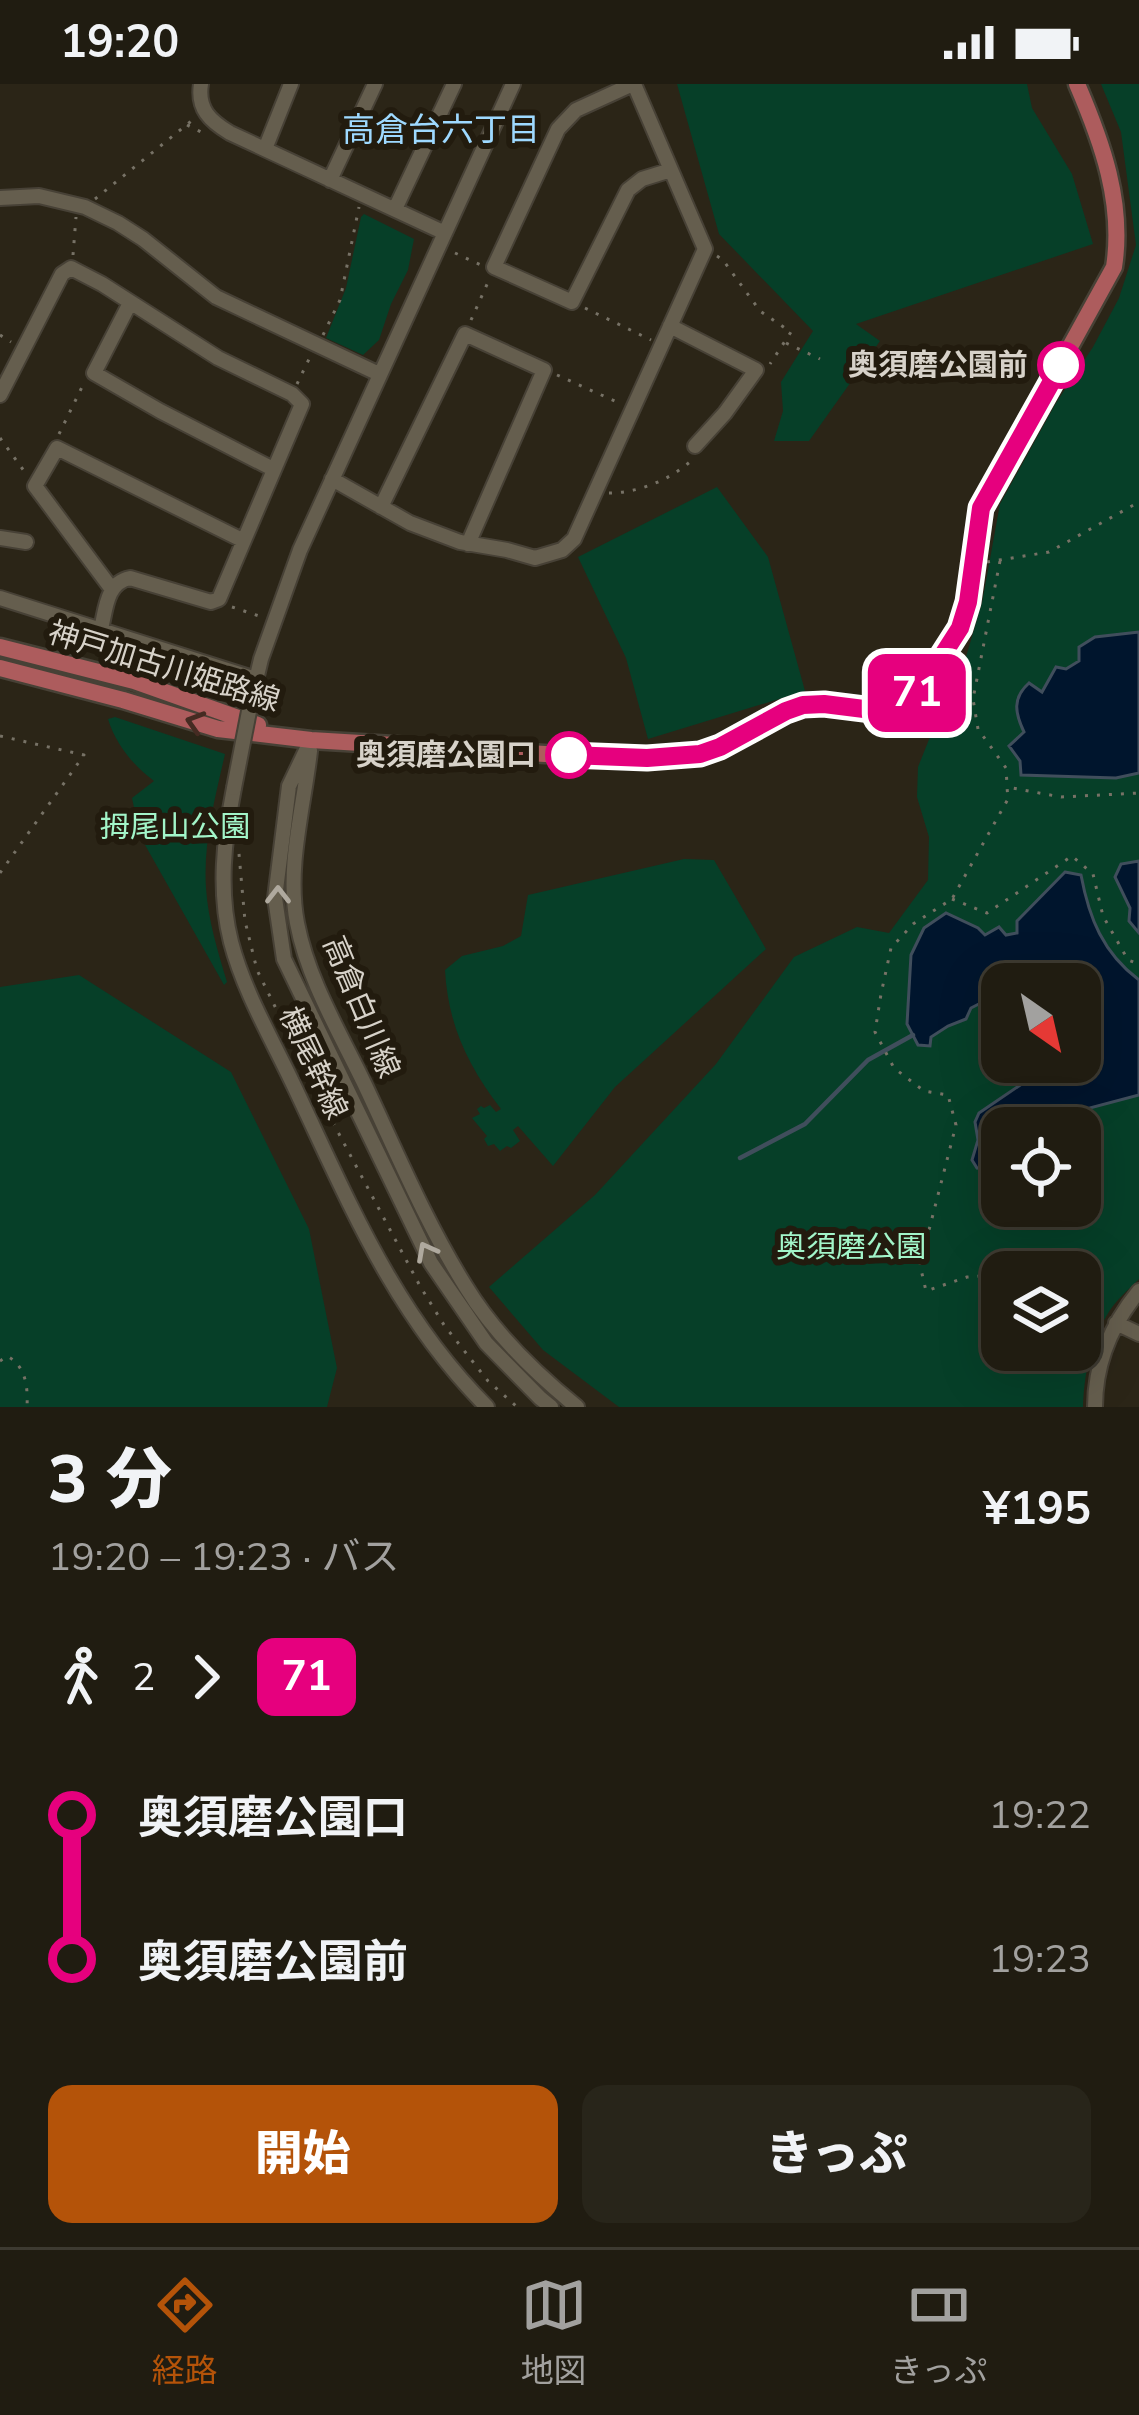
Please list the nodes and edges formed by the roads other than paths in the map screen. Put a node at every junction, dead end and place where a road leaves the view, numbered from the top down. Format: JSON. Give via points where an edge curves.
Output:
{"nodes":[{"id":1,"x":201,"y":84,"type":"edge"},
{"id":2,"x":291,"y":84,"type":"edge"},
{"id":3,"x":375,"y":84,"type":"edge"},
{"id":4,"x":454,"y":84,"type":"edge"},
{"id":5,"x":513,"y":84,"type":"edge"},
{"id":6,"x":633,"y":84,"type":"edge"},
{"id":7,"x":1078,"y":84,"type":"edge"},
{"id":8,"x":265,"y":149,"type":"junction"},
{"id":9,"x":671,"y":170,"type":"junction"},
{"id":10,"x":330,"y":180,"type":"junction"},
{"id":11,"x":0,"y":198,"type":"edge"},
{"id":12,"x":395,"y":209,"type":"junction"},
{"id":13,"x":445,"y":232,"type":"junction"},
{"id":14,"x":130,"y":303,"type":"junction"},
{"id":15,"x":670,"y":326,"type":"junction"},
{"id":16,"x":380,"y":374,"type":"junction"},
{"id":17,"x":0,"y":394,"type":"edge"},
{"id":18,"x":697,"y":449,"type":"road end"},
{"id":19,"x":273,"y":469,"type":"junction"},
{"id":20,"x":332,"y":479,"type":"junction"},
{"id":21,"x":381,"y":507,"type":"junction"},
{"id":22,"x":0,"y":538,"type":"edge"},
{"id":23,"x":242,"y":540,"type":"junction"},
{"id":24,"x":26,"y":542,"type":"dead end"},
{"id":25,"x":468,"y":544,"type":"junction"},
{"id":26,"x":112,"y":588,"type":"junction"},
{"id":27,"x":0,"y":598,"type":"edge"},
{"id":28,"x":101,"y":629,"type":"junction"},
{"id":29,"x":0,"y":647,"type":"edge"},
{"id":30,"x":0,"y":668,"type":"edge"},
{"id":31,"x":256,"y":679,"type":"junction"},
{"id":32,"x":311,"y":740,"type":"junction"},
{"id":33,"x":1139,"y":1291,"type":"edge"},
{"id":34,"x":1116,"y":1323,"type":"junction"},
{"id":35,"x":1139,"y":1334,"type":"edge"},
{"id":36,"x":487,"y":1407,"type":"edge"},
{"id":37,"x":551,"y":1407,"type":"edge"},
{"id":38,"x":577,"y":1407,"type":"edge"},
{"id":39,"x":1094,"y":1407,"type":"edge"}],
"edges":[{"from":1,"to":8,"type":"street","via":[[212,122]]},
{"from":2,"to":8,"type":"street"},
{"from":3,"to":10,"type":"street"},
{"from":4,"to":12,"type":"street"},
{"from":5,"to":13,"type":"street","name":"横尾幹線"},
{"from":6,"to":9,"type":"street"},
{"from":6,"to":9,"type":"street","via":[[576,110],[558,129],[494,267],[572,302],[628,190]]},
{"from":7,"to":32,"type":"main road","name":"神戸加古川姫路線","via":[[1110,177],[1114,267],[981,508],[960,628],[919,692],[888,709],[803,705],[720,747],[662,758]]},
{"from":8,"to":10,"type":"street"},
{"from":9,"to":15,"type":"street","via":[[705,249]]},
{"from":10,"to":12,"type":"street"},
{"from":11,"to":16,"type":"street","via":[[39,196],[86,207],[143,239],[216,297]]},
{"from":12,"to":13,"type":"street"},
{"from":13,"to":16,"type":"street","name":"横尾幹線"},
{"from":14,"to":17,"type":"street","via":[[71,268],[62,274]]},
{"from":14,"to":19,"type":"street","via":[[302,404]]},
{"from":14,"to":19,"type":"street","via":[[94,373]]},
{"from":15,"to":18,"type":"street","via":[[756,370]]},
{"from":15,"to":25,"type":"street","via":[[574,539],[535,558]]},
{"from":16,"to":20,"type":"street","name":"横尾幹線"},
{"from":19,"to":23,"type":"street"},
{"from":20,"to":21,"type":"street"},
{"from":20,"to":31,"type":"street","name":"横尾幹線"},
{"from":21,"to":25,"type":"street"},
{"from":21,"to":25,"type":"street","via":[[465,334],[544,370]]},
{"from":22,"to":24,"type":"street"},
{"from":23,"to":26,"type":"street","via":[[212,602],[130,578]]},
{"from":23,"to":26,"type":"street","via":[[57,448],[35,486]]},
{"from":26,"to":28,"type":"street"},
{"from":27,"to":28,"type":"street"},
{"from":28,"to":31,"type":"street"},
{"from":29,"to":32,"type":"main road","name":"神戸加古川姫路線"},
{"from":32,"to":30,"type":"main road","name":"神戸加古川姫路線","one_way":true,"via":[[218,729]]},
{"from":31,"to":36,"type":"street","name":"横尾幹線","bridge":true,"via":[[225,842],[231,942],[393,1287]]},
{"from":37,"to":32,"type":"street","name":"高倉白川線","one_way":true,"via":[[486,1343],[431,1263],[284,959],[275,898],[280,853],[289,786]]},
{"from":32,"to":38,"type":"street","name":"高倉白川線","via":[[294,871],[296,920],[311,974],[468,1291]]},
{"from":33,"to":34,"type":"street"},
{"from":34,"to":35,"type":"street"},
{"from":34,"to":39,"type":"street"}]}
